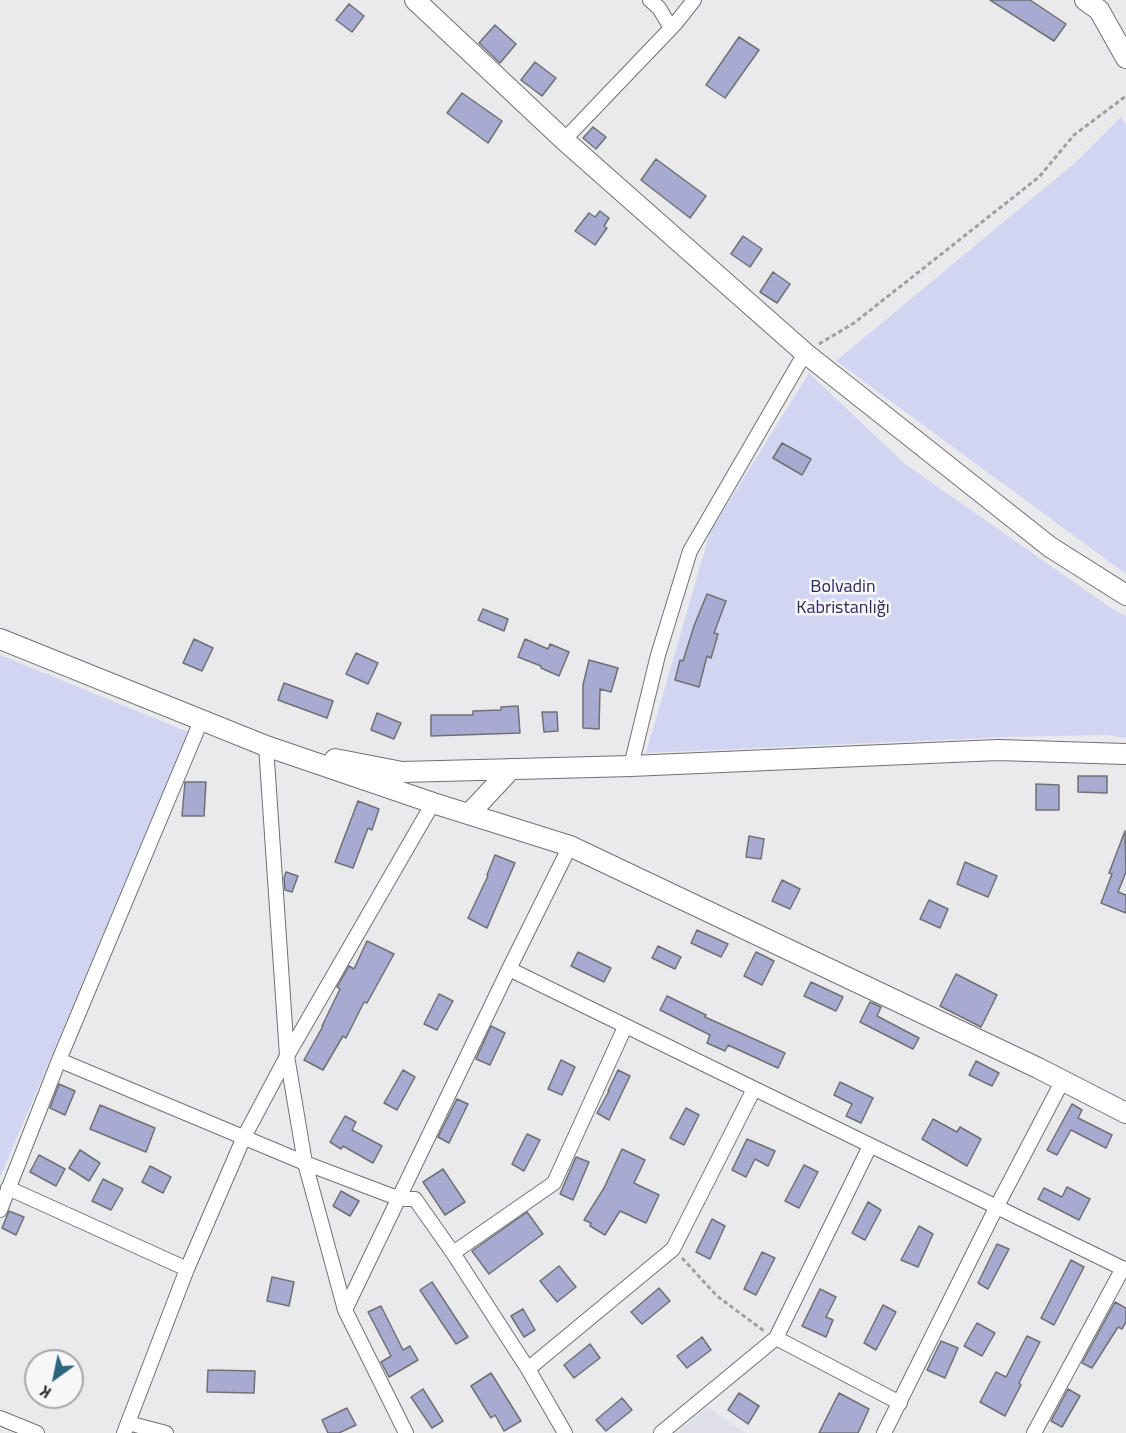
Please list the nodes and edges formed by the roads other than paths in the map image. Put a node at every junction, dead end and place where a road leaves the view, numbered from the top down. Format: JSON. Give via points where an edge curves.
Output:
{"nodes":[{"id":1,"x":415,"y":0,"type":"edge"},
{"id":2,"x":650,"y":0,"type":"edge"},
{"id":3,"x":694,"y":0,"type":"edge"},
{"id":4,"x":1097,"y":3,"type":"edge"},
{"id":5,"x":671,"y":28,"type":"junction"},
{"id":6,"x":1126,"y":58,"type":"edge"},
{"id":7,"x":564,"y":140,"type":"junction"},
{"id":8,"x":805,"y":353,"type":"junction"},
{"id":9,"x":1126,"y":596,"type":"edge"},
{"id":10,"x":0,"y":639,"type":"edge"},
{"id":11,"x":201,"y":721,"type":"junction"},
{"id":12,"x":266,"y":746,"type":"junction"},
{"id":13,"x":1126,"y":754,"type":"edge"},
{"id":14,"x":631,"y":766,"type":"junction"},
{"id":15,"x":511,"y":769,"type":"junction"},
{"id":16,"x":433,"y":803,"type":"junction"},
{"id":17,"x":468,"y":814,"type":"junction"},
{"id":18,"x":570,"y":846,"type":"junction"},
{"id":19,"x":508,"y":969,"type":"junction"},
{"id":20,"x":625,"y":1027,"type":"junction"},
{"id":21,"x":286,"y":1056,"type":"junction"},
{"id":22,"x":59,"y":1060,"type":"junction"},
{"id":23,"x":1063,"y":1080,"type":"junction"},
{"id":24,"x":754,"y":1089,"type":"junction"},
{"id":25,"x":1126,"y":1113,"type":"edge"},
{"id":26,"x":244,"y":1137,"type":"junction"},
{"id":27,"x":870,"y":1146,"type":"junction"},
{"id":28,"x":305,"y":1163,"type":"junction"},
{"id":29,"x":9,"y":1188,"type":"junction"},
{"id":30,"x":400,"y":1199,"type":"junction"},
{"id":31,"x":997,"y":1206,"type":"junction"},
{"id":32,"x":0,"y":1210,"type":"edge"},
{"id":33,"x":453,"y":1252,"type":"junction"},
{"id":34,"x":187,"y":1269,"type":"junction"},
{"id":35,"x":1124,"y":1269,"type":"edge"},
{"id":36,"x":345,"y":1310,"type":"junction"},
{"id":37,"x":776,"y":1338,"type":"junction"},
{"id":38,"x":528,"y":1369,"type":"junction"},
{"id":39,"x":900,"y":1403,"type":"junction"},
{"id":40,"x":0,"y":1418,"type":"edge"},
{"id":41,"x":126,"y":1428,"type":"edge"},
{"id":42,"x":37,"y":1433,"type":"edge"},
{"id":43,"x":166,"y":1433,"type":"edge"},
{"id":44,"x":406,"y":1433,"type":"edge"},
{"id":45,"x":565,"y":1433,"type":"edge"},
{"id":46,"x":661,"y":1433,"type":"edge"},
{"id":47,"x":884,"y":1433,"type":"edge"},
{"id":48,"x":1034,"y":1433,"type":"edge"}],
"edges":[{"from":1,"to":7,"type":"street"},
{"from":2,"to":5,"type":"street"},
{"from":3,"to":5,"type":"street"},
{"from":4,"to":6,"type":"street"},
{"from":5,"to":7,"type":"street"},
{"from":7,"to":8,"type":"street"},
{"from":8,"to":9,"type":"street","via":[[1050,547]]},
{"from":8,"to":14,"type":"street","via":[[690,551],[658,655]]},
{"from":10,"to":11,"type":"street"},
{"from":11,"to":12,"type":"street"},
{"from":11,"to":22,"type":"street"},
{"from":12,"to":15,"type":"street","via":[[402,772]]},
{"from":12,"to":16,"type":"street"},
{"from":12,"to":21,"type":"street"},
{"from":13,"to":14,"type":"street","via":[[998,750]]},
{"from":14,"to":15,"type":"street"},
{"from":15,"to":17,"type":"street"},
{"from":16,"to":17,"type":"street"},
{"from":16,"to":21,"type":"street"},
{"from":17,"to":18,"type":"street"},
{"from":18,"to":19,"type":"street"},
{"from":18,"to":23,"type":"street"},
{"from":19,"to":20,"type":"street"},
{"from":19,"to":30,"type":"street"},
{"from":20,"to":24,"type":"street"},
{"from":20,"to":33,"type":"street","via":[[554,1183]]},
{"from":21,"to":26,"type":"street"},
{"from":21,"to":28,"type":"street"},
{"from":22,"to":26,"type":"street"},
{"from":22,"to":29,"type":"street"},
{"from":23,"to":25,"type":"street"},
{"from":23,"to":31,"type":"street"},
{"from":24,"to":27,"type":"street"},
{"from":24,"to":38,"type":"street","via":[[673,1249]]},
{"from":26,"to":28,"type":"street"},
{"from":26,"to":34,"type":"street"},
{"from":27,"to":31,"type":"street"},
{"from":27,"to":37,"type":"street"},
{"from":28,"to":30,"type":"street"},
{"from":28,"to":36,"type":"street"},
{"from":29,"to":32,"type":"street"},
{"from":29,"to":34,"type":"street"},
{"from":30,"to":33,"type":"street","via":[[415,1199]]},
{"from":30,"to":36,"type":"street"},
{"from":31,"to":35,"type":"street"},
{"from":31,"to":39,"type":"street"},
{"from":33,"to":38,"type":"street"},
{"from":34,"to":41,"type":"street"},
{"from":35,"to":48,"type":"street"},
{"from":36,"to":44,"type":"street"},
{"from":37,"to":39,"type":"street"},
{"from":37,"to":46,"type":"street"},
{"from":38,"to":45,"type":"street"},
{"from":39,"to":47,"type":"street"},
{"from":40,"to":42,"type":"street"},
{"from":41,"to":43,"type":"street"}]}
